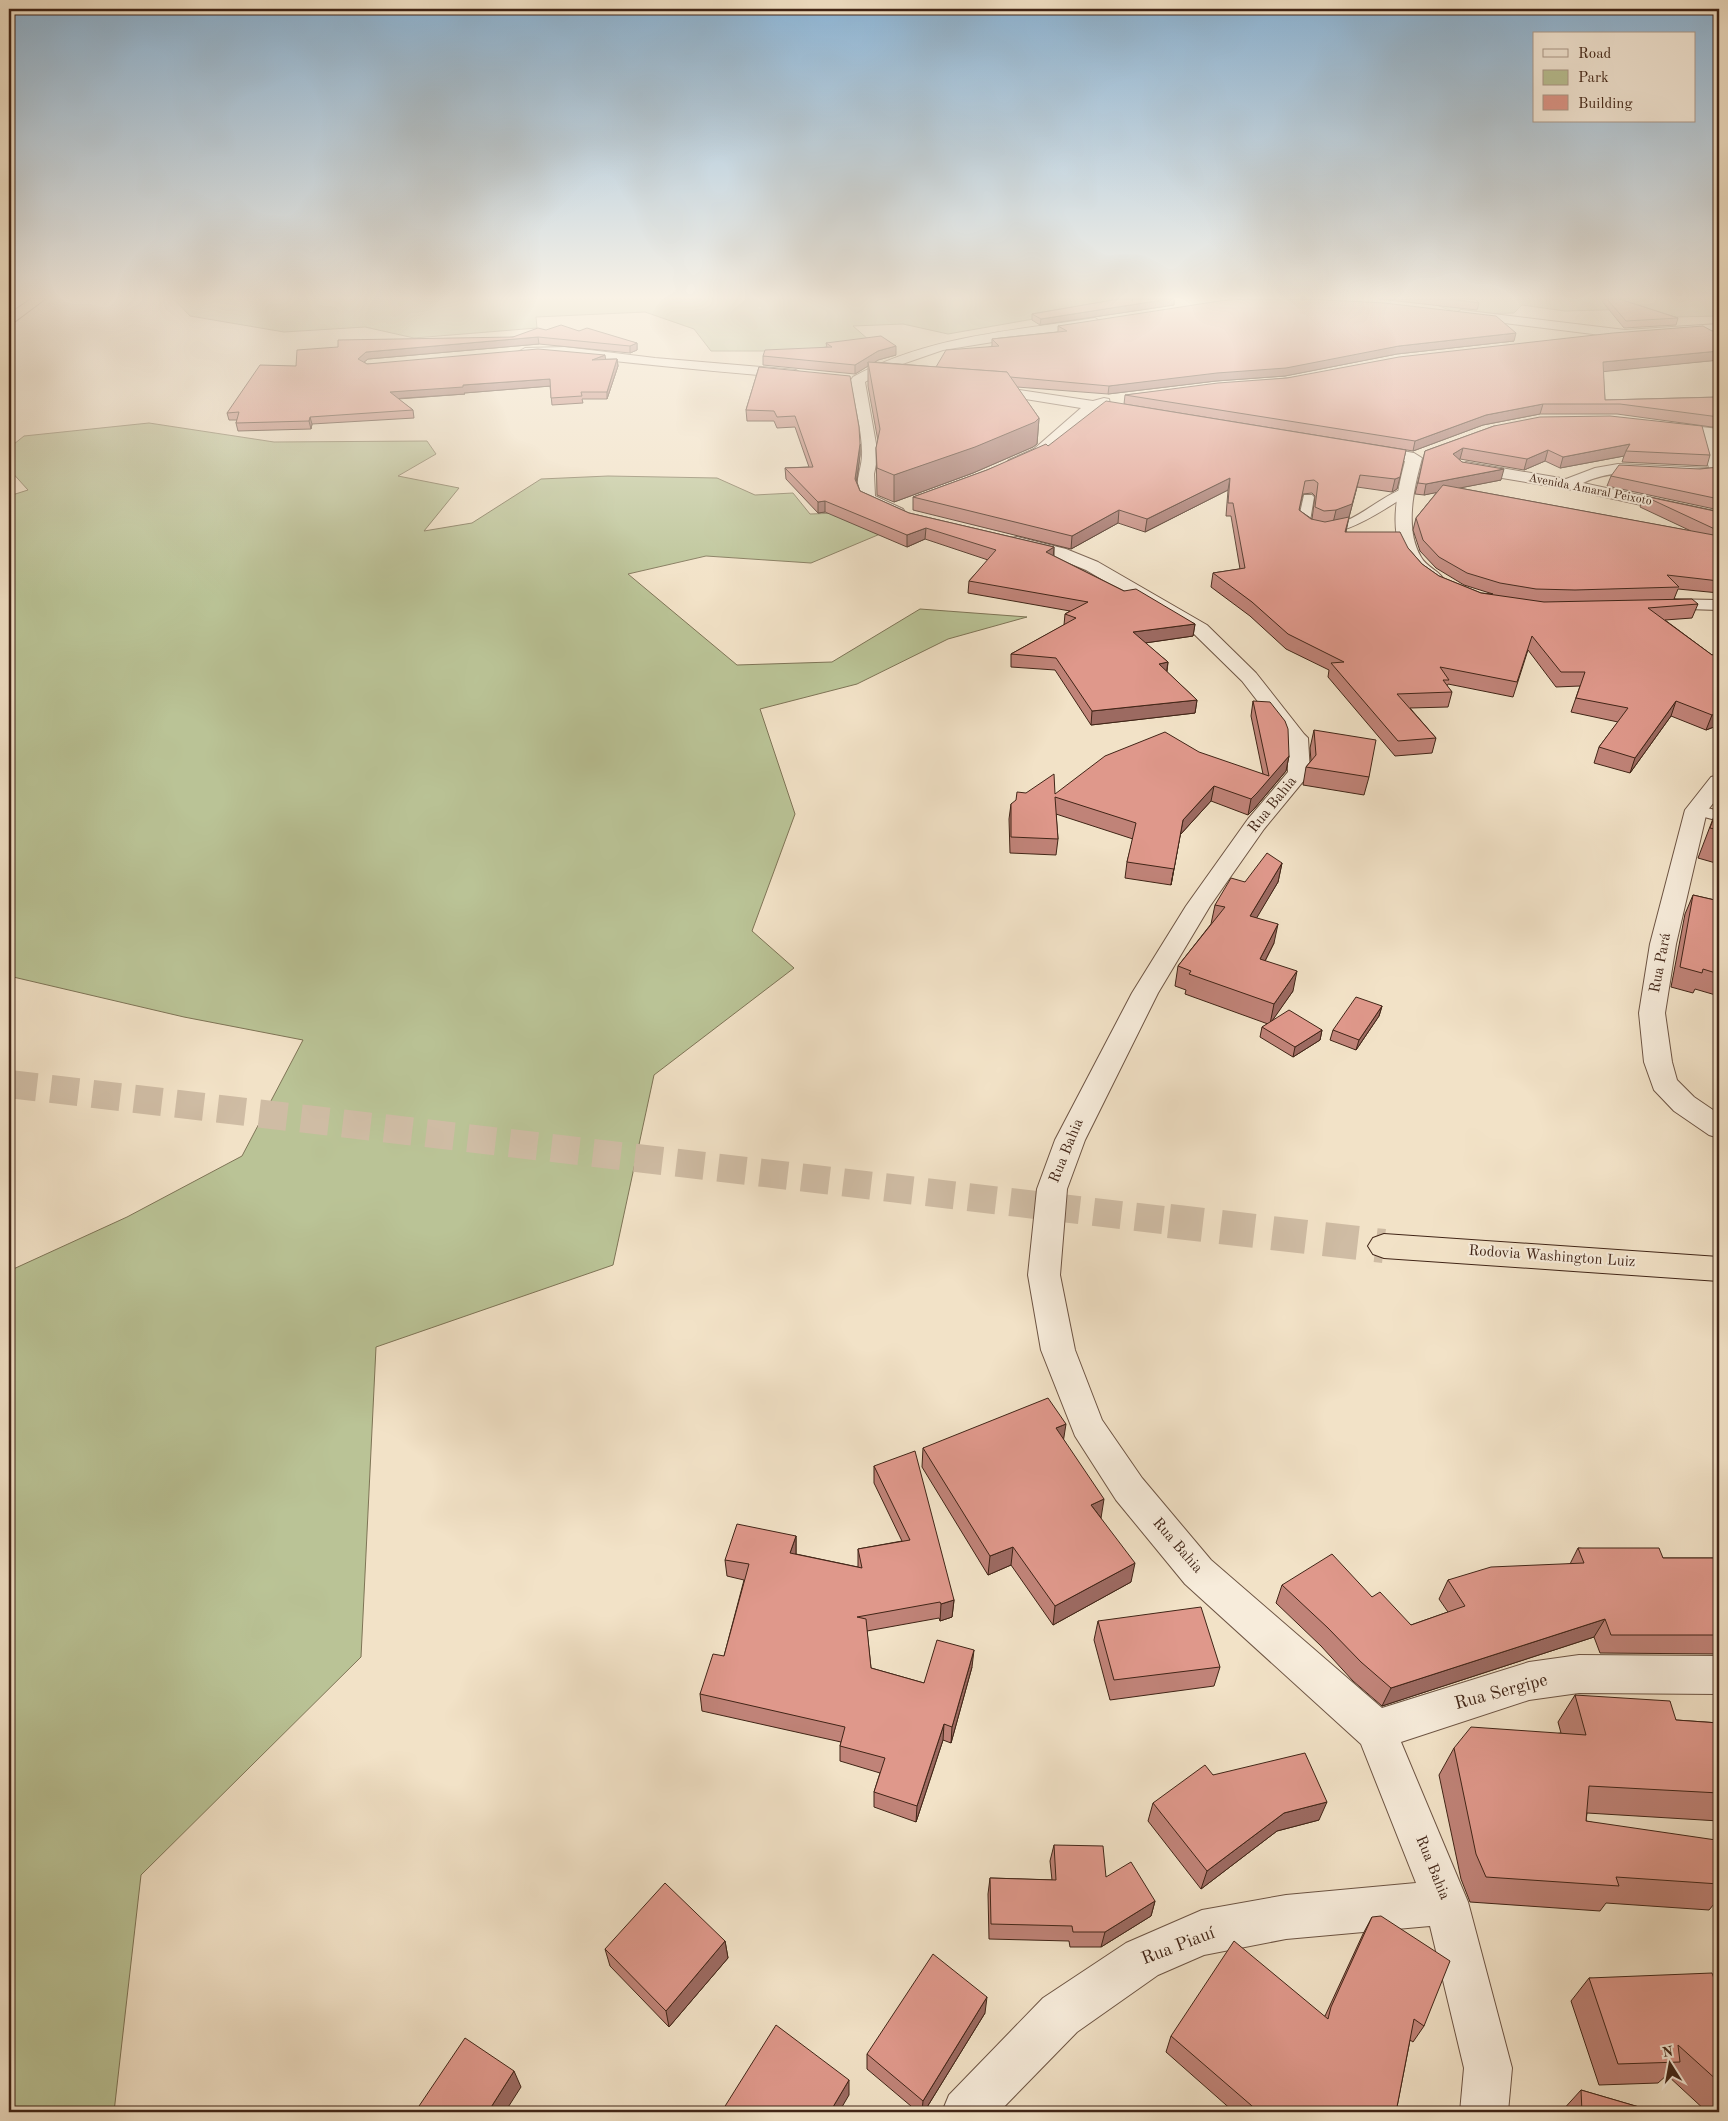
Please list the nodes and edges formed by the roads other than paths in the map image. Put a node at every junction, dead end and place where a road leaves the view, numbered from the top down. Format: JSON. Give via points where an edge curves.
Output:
{"nodes":[{"id":1,"x":865,"y":398,"type":"edge"},
{"id":2,"x":1039,"y":398,"type":"edge"},
{"id":3,"x":1127,"y":398,"type":"edge"},
{"id":4,"x":1092,"y":406,"type":"junction"},
{"id":5,"x":1146,"y":414,"type":"edge"},
{"id":6,"x":1650,"y":425,"type":"edge"},
{"id":7,"x":1713,"y":432,"type":"edge"},
{"id":8,"x":1356,"y":448,"type":"edge"},
{"id":9,"x":1432,"y":451,"type":"edge"},
{"id":10,"x":1414,"y":458,"type":"junction"},
{"id":11,"x":1718,"y":462,"type":"edge"},
{"id":12,"x":1460,"y":466,"type":"edge"},
{"id":13,"x":996,"y":471,"type":"edge"},
{"id":14,"x":1568,"y":484,"type":"junction"},
{"id":15,"x":1406,"y":491,"type":"junction"},
{"id":16,"x":1308,"y":497,"type":"dead end"},
{"id":17,"x":908,"y":512,"type":"edge"},
{"id":18,"x":1719,"y":517,"type":"edge"},
{"id":19,"x":987,"y":535,"type":"edge"},
{"id":20,"x":1446,"y":585,"type":"edge"},
{"id":21,"x":1643,"y":605,"type":"edge"},
{"id":22,"x":1719,"y":605,"type":"edge"},
{"id":23,"x":1719,"y":782,"type":"edge"},
{"id":24,"x":1708,"y":813,"type":"edge"},
{"id":25,"x":1719,"y":1128,"type":"edge"},
{"id":26,"x":1384,"y":1246,"type":"tunnel mouth"},
{"id":27,"x":1719,"y":1269,"type":"edge"},
{"id":28,"x":1719,"y":1675,"type":"edge"},
{"id":29,"x":1376,"y":1730,"type":"junction"},
{"id":30,"x":1446,"y":1902,"type":"junction"},
{"id":31,"x":966,"y":2112,"type":"edge"},
{"id":32,"x":1484,"y":2112,"type":"edge"}],
"edges":[{"from":1,"to":17,"type":"street","via":[[870,455],[866,474],[867,498]]},
{"from":2,"to":4,"type":"street"},
{"from":3,"to":4,"type":"street"},
{"from":4,"to":5,"type":"street"},
{"from":4,"to":13,"type":"street","via":[[1039,452]]},
{"from":6,"to":7,"type":"street"},
{"from":7,"to":11,"type":"street"},
{"from":8,"to":10,"type":"street"},
{"from":9,"to":10,"type":"street"},
{"from":10,"to":15,"type":"street"},
{"from":11,"to":14,"type":"street","via":[[1718,470],[1706,474],[1617,468],[1598,470]]},
{"from":12,"to":14,"type":"street","name":"Avenida Amaral Peixoto"},
{"from":14,"to":18,"type":"street","name":"Avenida Amaral Peixoto"},
{"from":15,"to":16,"type":"lane","via":[[1357,520],[1326,528],[1309,527],[1304,522]]},
{"from":15,"to":20,"type":"street","via":[[1405,540],[1414,560],[1438,582]]},
{"from":19,"to":29,"type":"street","name":"Rua Bahia","via":[[1060,553],[1092,566],[1200,629],[1249,677],[1297,738],[1300,773],[1256,824],[1198,906],[1145,992],[1070,1140],[1052,1189],[1044,1275],[1058,1350],[1087,1426],[1129,1489],[1198,1572]]},
{"from":21,"to":22,"type":"street"},
{"from":23,"to":24,"type":"street","name":"Rua Pará"},
{"from":24,"to":25,"type":"street","name":"Rua Pará","via":[[1683,870],[1663,944],[1652,1013],[1664,1083],[1684,1104]]},
{"from":26,"to":27,"type":"highway","name":"Rodovia Washington Luiz"},
{"from":28,"to":29,"type":"street","name":"Rua Sergipe","via":[[1579,1674],[1529,1681]]},
{"from":29,"to":30,"type":"street","name":"Rua Bahia"},
{"from":30,"to":31,"type":"street","name":"Rua Piauí","via":[[1277,1919],[1202,1933],[1142,1959],[1060,2015]]},
{"from":30,"to":32,"type":"street","name":"Rua Bahia","via":[[1488,2068]]}]}
